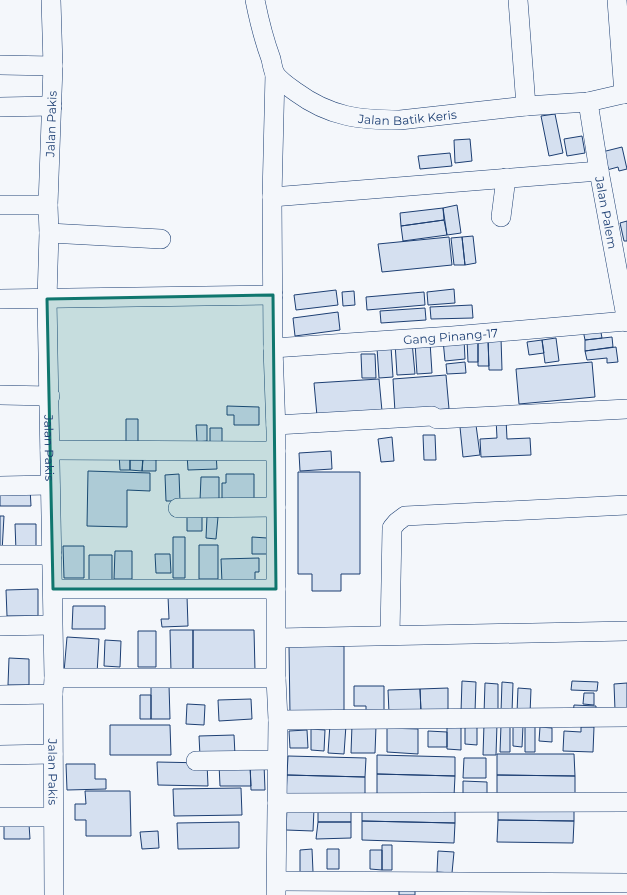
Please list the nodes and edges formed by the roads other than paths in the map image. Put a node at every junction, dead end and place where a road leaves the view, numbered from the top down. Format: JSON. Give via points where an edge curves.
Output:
{"nodes":[{"id":1,"x":51,"y":0,"type":"edge"},
{"id":2,"x":255,"y":0,"type":"edge"},
{"id":3,"x":518,"y":0,"type":"edge"},
{"id":4,"x":617,"y":0,"type":"edge"},
{"id":5,"x":0,"y":65,"type":"edge"},
{"id":6,"x":53,"y":66,"type":"junction"},
{"id":7,"x":275,"y":74,"type":"junction"},
{"id":8,"x":625,"y":94,"type":"edge"},
{"id":9,"x":588,"y":102,"type":"junction"},
{"id":10,"x":52,"y":106,"type":"junction"},
{"id":11,"x":526,"y":106,"type":"junction"},
{"id":12,"x":0,"y":107,"type":"edge"},
{"id":13,"x":599,"y":171,"type":"junction"},
{"id":14,"x":506,"y":178,"type":"junction"},
{"id":15,"x":272,"y":196,"type":"junction"},
{"id":16,"x":0,"y":205,"type":"edge"},
{"id":17,"x":48,"y":205,"type":"junction"},
{"id":18,"x":501,"y":217,"type":"dead end"},
{"id":19,"x":49,"y":233,"type":"junction"},
{"id":20,"x":161,"y":239,"type":"dead end"},
{"id":21,"x":273,"y":296,"type":"junction"},
{"id":22,"x":0,"y":298,"type":"edge"},
{"id":23,"x":47,"y":299,"type":"junction"},
{"id":24,"x":627,"y":322,"type":"edge"},
{"id":25,"x":273,"y":348,"type":"junction"},
{"id":26,"x":0,"y":395,"type":"edge"},
{"id":27,"x":50,"y":396,"type":"junction"},
{"id":28,"x":627,"y":409,"type":"edge"},
{"id":29,"x":276,"y":425,"type":"junction"},
{"id":30,"x":50,"y":450,"type":"junction"},
{"id":31,"x":276,"y":451,"type":"junction"},
{"id":32,"x":50,"y":485,"type":"junction"},
{"id":33,"x":0,"y":486,"type":"edge"},
{"id":34,"x":627,"y":505,"type":"edge"},
{"id":35,"x":276,"y":507,"type":"junction"},
{"id":36,"x":178,"y":508,"type":"dead end"},
{"id":37,"x":0,"y":555,"type":"edge"},
{"id":38,"x":52,"y":555,"type":"junction"},
{"id":39,"x":53,"y":589,"type":"junction"},
{"id":40,"x":276,"y":589,"type":"junction"},
{"id":41,"x":52,"y":625,"type":"junction"},
{"id":42,"x":0,"y":626,"type":"edge"},
{"id":43,"x":627,"y":631,"type":"edge"},
{"id":44,"x":390,"y":635,"type":"junction"},
{"id":45,"x":276,"y":638,"type":"junction"},
{"id":46,"x":276,"y":678,"type":"junction"},
{"id":47,"x":53,"y":686,"type":"junction"},
{"id":48,"x":0,"y":695,"type":"edge"},
{"id":49,"x":627,"y":717,"type":"edge"},
{"id":50,"x":278,"y":720,"type":"junction"},
{"id":51,"x":53,"y":754,"type":"junction"},
{"id":52,"x":0,"y":755,"type":"edge"},
{"id":53,"x":196,"y":760,"type":"dead end"},
{"id":54,"x":277,"y":760,"type":"junction"},
{"id":55,"x":627,"y":802,"type":"edge"},
{"id":56,"x":277,"y":803,"type":"junction"},
{"id":57,"x":0,"y":817,"type":"edge"},
{"id":58,"x":54,"y":817,"type":"junction"},
{"id":59,"x":627,"y":883,"type":"edge"},
{"id":60,"x":276,"y":888,"type":"edge"},
{"id":61,"x":518,"y":889,"type":"edge"},
{"id":62,"x":54,"y":895,"type":"edge"}],
"edges":[{"from":1,"to":6,"type":"street","name":"Jalan Pakis"},
{"from":2,"to":7,"type":"street"},
{"from":3,"to":11,"type":"street"},
{"from":4,"to":8,"type":"street"},
{"from":5,"to":6,"type":"street"},
{"from":6,"to":10,"type":"street","name":"Jalan Pakis"},
{"from":7,"to":11,"type":"street","name":"Jalan Batik Keris","via":[[310,102],[326,110],[351,117],[400,120]]},
{"from":7,"to":15,"type":"street"},
{"from":8,"to":9,"type":"street","name":"Jalan Batik Keris"},
{"from":9,"to":11,"type":"street","name":"Jalan Batik Keris"},
{"from":9,"to":13,"type":"street","name":"Jalan Palem"},
{"from":10,"to":12,"type":"street"},
{"from":10,"to":17,"type":"street","name":"Jalan Pakis"},
{"from":13,"to":14,"type":"street"},
{"from":13,"to":24,"type":"street","name":"Jalan Palem"},
{"from":14,"to":15,"type":"street"},
{"from":14,"to":18,"type":"street"},
{"from":15,"to":21,"type":"street"},
{"from":16,"to":17,"type":"street"},
{"from":17,"to":19,"type":"street","name":"Jalan Pakis"},
{"from":19,"to":20,"type":"street"},
{"from":19,"to":23,"type":"street","name":"Jalan Pakis"},
{"from":21,"to":23,"type":"street"},
{"from":21,"to":25,"type":"street"},
{"from":22,"to":23,"type":"street"},
{"from":23,"to":27,"type":"street","name":"Jalan Pakis"},
{"from":24,"to":25,"type":"street","name":"Gang Pinang-17"},
{"from":25,"to":29,"type":"street"},
{"from":26,"to":27,"type":"street"},
{"from":27,"to":30,"type":"street","name":"Jalan Pakis"},
{"from":28,"to":29,"type":"street"},
{"from":29,"to":31,"type":"street"},
{"from":30,"to":31,"type":"street"},
{"from":30,"to":32,"type":"street","name":"Jalan Pakis"},
{"from":31,"to":35,"type":"street"},
{"from":32,"to":33,"type":"street"},
{"from":32,"to":38,"type":"street","name":"Jalan Pakis"},
{"from":34,"to":44,"type":"street","via":[[405,516],[392,528]]},
{"from":35,"to":36,"type":"street"},
{"from":35,"to":40,"type":"street"},
{"from":37,"to":38,"type":"street"},
{"from":38,"to":39,"type":"street","name":"Jalan Pakis"},
{"from":39,"to":40,"type":"street"},
{"from":39,"to":41,"type":"street","name":"Jalan Pakis"},
{"from":40,"to":45,"type":"street"},
{"from":41,"to":42,"type":"street"},
{"from":41,"to":47,"type":"street","name":"Jalan Pakis"},
{"from":43,"to":44,"type":"street"},
{"from":44,"to":45,"type":"street"},
{"from":45,"to":46,"type":"street"},
{"from":46,"to":47,"type":"street"},
{"from":46,"to":50,"type":"street"},
{"from":47,"to":48,"type":"street"},
{"from":47,"to":51,"type":"street","name":"Jalan Pakis"},
{"from":49,"to":50,"type":"street"},
{"from":50,"to":54,"type":"street"},
{"from":51,"to":52,"type":"street"},
{"from":51,"to":58,"type":"street","name":"Jalan Pakis"},
{"from":53,"to":54,"type":"street"},
{"from":54,"to":56,"type":"street"},
{"from":55,"to":56,"type":"street"},
{"from":56,"to":60,"type":"street"},
{"from":57,"to":58,"type":"street"},
{"from":58,"to":62,"type":"street","name":"Jalan Pakis"},
{"from":59,"to":61,"type":"street"},
{"from":60,"to":61,"type":"street"}]}
